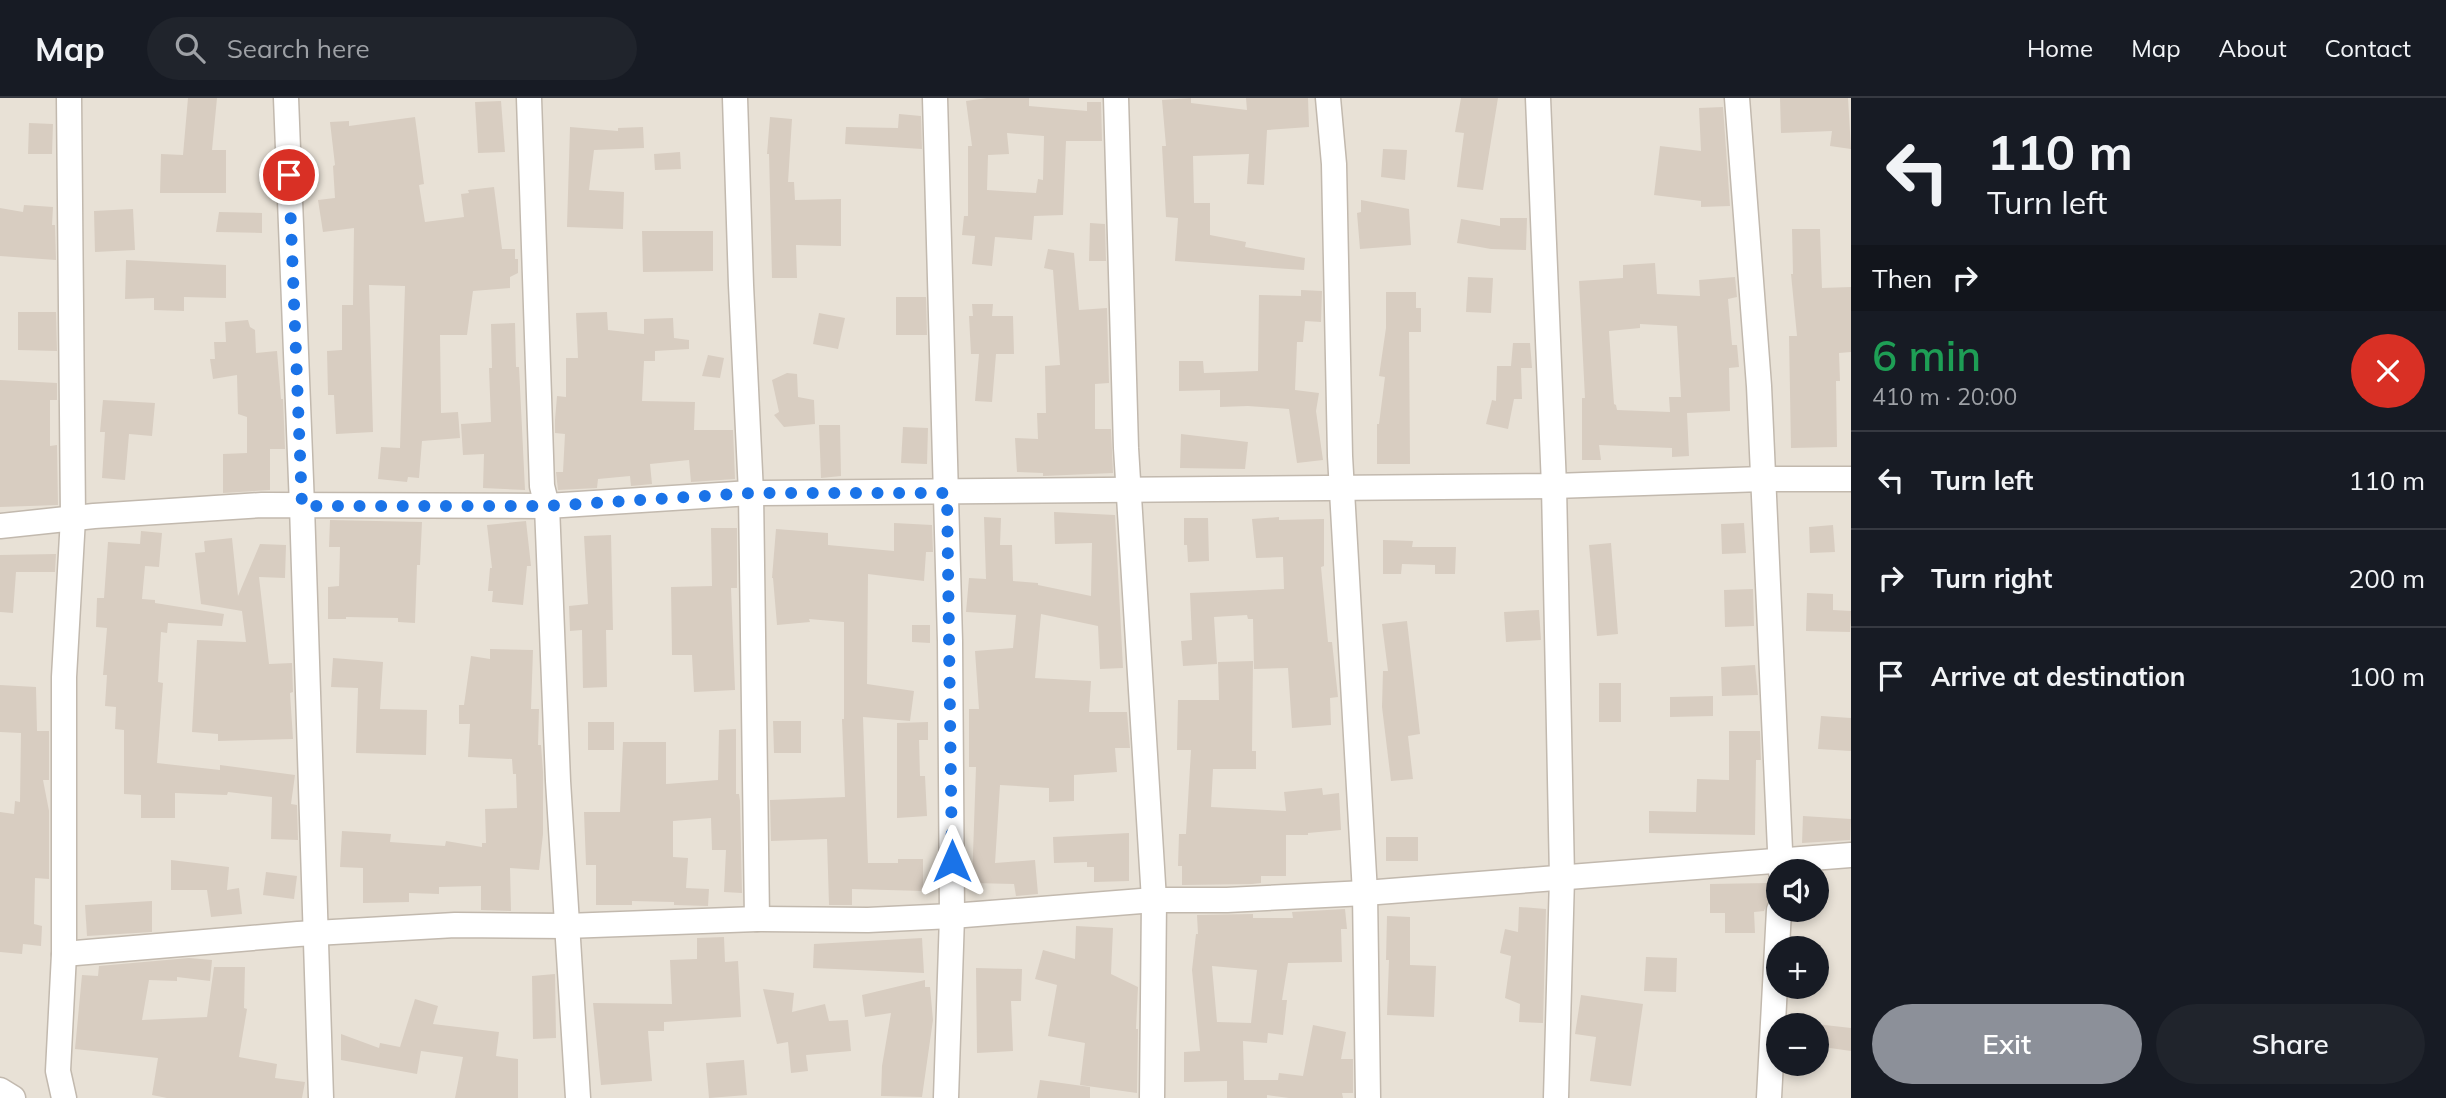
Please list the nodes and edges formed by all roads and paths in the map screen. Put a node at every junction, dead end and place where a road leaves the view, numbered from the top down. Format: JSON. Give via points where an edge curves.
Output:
{"nodes":[{"id":1,"x":69,"y":98,"type":"edge"},
{"id":2,"x":286,"y":98,"type":"edge"},
{"id":3,"x":529,"y":98,"type":"edge"},
{"id":4,"x":735,"y":98,"type":"edge"},
{"id":5,"x":934,"y":98,"type":"edge"},
{"id":6,"x":1116,"y":98,"type":"edge"},
{"id":7,"x":1328,"y":98,"type":"edge"},
{"id":8,"x":1538,"y":98,"type":"edge"},
{"id":9,"x":1737,"y":98,"type":"edge"},
{"id":10,"x":1763,"y":479,"type":"junction"},
{"id":11,"x":1851,"y":479,"type":"edge"},
{"id":12,"x":1342,"y":486,"type":"junction"},
{"id":13,"x":1554,"y":486,"type":"junction"},
{"id":14,"x":1129,"y":489,"type":"junction"},
{"id":15,"x":751,"y":493,"type":"junction"},
{"id":16,"x":947,"y":493,"type":"junction"},
{"id":17,"x":302,"y":506,"type":"junction"},
{"id":18,"x":547,"y":506,"type":"junction"},
{"id":19,"x":73,"y":518,"type":"junction"},
{"id":20,"x":0,"y":526,"type":"edge"},
{"id":21,"x":1851,"y":855,"type":"edge"},
{"id":22,"x":1781,"y":859,"type":"edge"},
{"id":23,"x":1828,"y":859,"type":"edge"},
{"id":24,"x":1766,"y":868,"type":"edge"},
{"id":25,"x":1562,"y":877,"type":"junction"},
{"id":26,"x":1365,"y":892,"type":"junction"},
{"id":27,"x":1154,"y":900,"type":"junction"},
{"id":28,"x":952,"y":916,"type":"junction"},
{"id":29,"x":757,"y":919,"type":"junction"},
{"id":30,"x":1778,"y":922,"type":"edge"},
{"id":31,"x":566,"y":926,"type":"junction"},
{"id":32,"x":315,"y":934,"type":"junction"},
{"id":33,"x":64,"y":954,"type":"junction"},
{"id":34,"x":0,"y":1090,"type":"edge"},
{"id":35,"x":13,"y":1098,"type":"edge"},
{"id":36,"x":64,"y":1098,"type":"edge"},
{"id":37,"x":321,"y":1098,"type":"edge"},
{"id":38,"x":578,"y":1098,"type":"edge"},
{"id":39,"x":946,"y":1098,"type":"edge"},
{"id":40,"x":1152,"y":1098,"type":"edge"},
{"id":41,"x":1368,"y":1098,"type":"edge"},
{"id":42,"x":1556,"y":1098,"type":"edge"},
{"id":43,"x":1769,"y":1098,"type":"edge"}],
"edges":[{"from":1,"to":19,"type":"street"},
{"from":2,"to":17,"type":"street"},
{"from":3,"to":18,"type":"street","via":[[542,486]]},
{"from":4,"to":15,"type":"street"},
{"from":5,"to":16,"type":"street"},
{"from":6,"to":14,"type":"street"},
{"from":7,"to":12,"type":"street","via":[[1334,164]]},
{"from":8,"to":13,"type":"street"},
{"from":9,"to":10,"type":"street"},
{"from":10,"to":11,"type":"street"},
{"from":10,"to":13,"type":"street"},
{"from":10,"to":22,"type":"street"},
{"from":12,"to":13,"type":"street"},
{"from":12,"to":14,"type":"street"},
{"from":12,"to":26,"type":"street"},
{"from":13,"to":25,"type":"street"},
{"from":14,"to":16,"type":"street"},
{"from":14,"to":27,"type":"street"},
{"from":15,"to":16,"type":"street"},
{"from":15,"to":18,"type":"street"},
{"from":15,"to":29,"type":"street"},
{"from":16,"to":28,"type":"street"},
{"from":17,"to":18,"type":"street"},
{"from":17,"to":19,"type":"street"},
{"from":17,"to":32,"type":"street"},
{"from":18,"to":31,"type":"street"},
{"from":19,"to":20,"type":"street"},
{"from":19,"to":33,"type":"street","via":[[64,677]]},
{"from":21,"to":23,"type":"street"},
{"from":24,"to":25,"type":"street"},
{"from":25,"to":26,"type":"street"},
{"from":25,"to":42,"type":"street"},
{"from":26,"to":27,"type":"street"},
{"from":26,"to":41,"type":"street"},
{"from":27,"to":28,"type":"street"},
{"from":27,"to":40,"type":"street"},
{"from":28,"to":29,"type":"street"},
{"from":28,"to":39,"type":"street"},
{"from":29,"to":31,"type":"street"},
{"from":30,"to":43,"type":"street"},
{"from":31,"to":32,"type":"street","via":[[455,925]]},
{"from":31,"to":38,"type":"street"},
{"from":32,"to":33,"type":"street"},
{"from":32,"to":37,"type":"street"},
{"from":33,"to":36,"type":"street","via":[[58,1071]]},
{"from":34,"to":35,"type":"street"}]}
